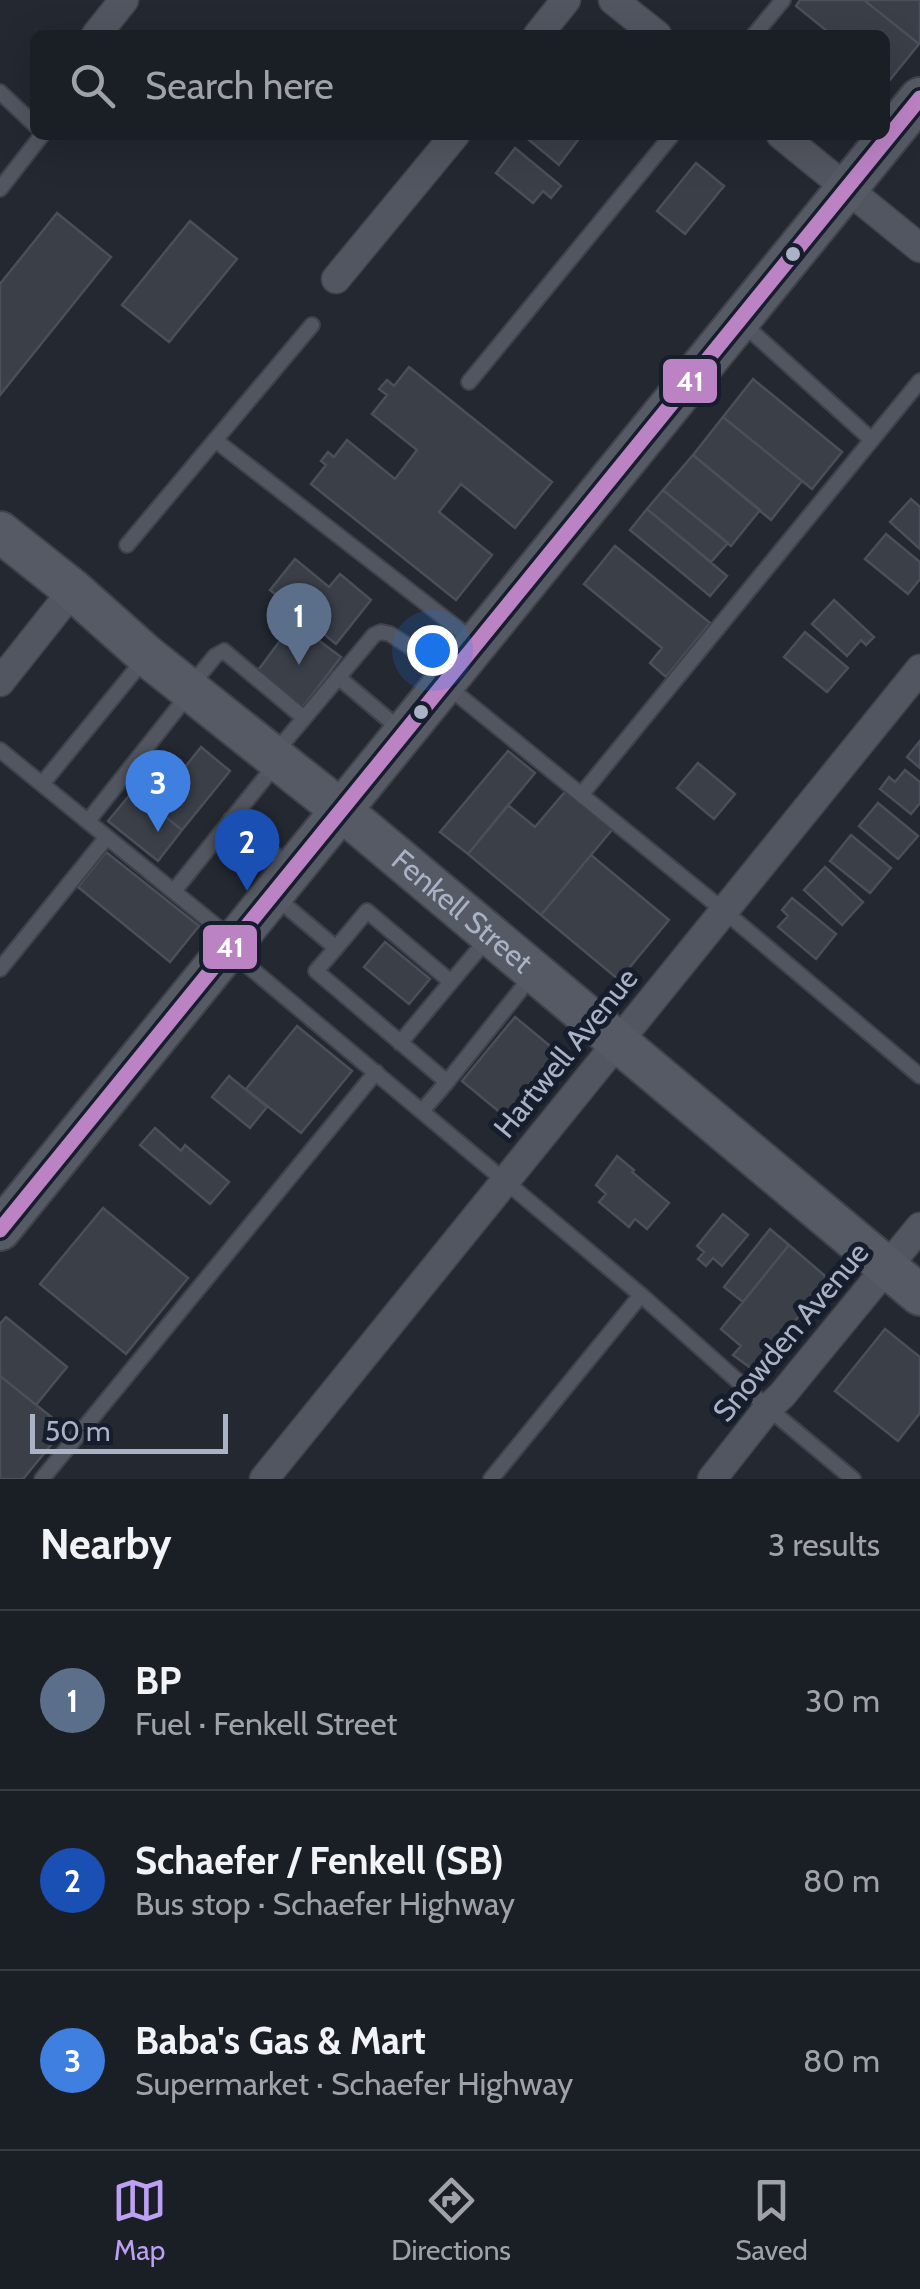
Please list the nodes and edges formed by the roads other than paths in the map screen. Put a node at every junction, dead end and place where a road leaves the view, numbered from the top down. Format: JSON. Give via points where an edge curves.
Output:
{"nodes":[{"id":1,"x":124,"y":0,"type":"edge"},
{"id":2,"x":566,"y":0,"type":"edge"},
{"id":3,"x":614,"y":0,"type":"edge"},
{"id":4,"x":783,"y":0,"type":"edge"},
{"id":5,"x":100,"y":30,"type":"edge"},
{"id":6,"x":542,"y":30,"type":"edge"},
{"id":7,"x":651,"y":30,"type":"edge"},
{"id":8,"x":758,"y":30,"type":"edge"},
{"id":9,"x":0,"y":92,"type":"edge"},
{"id":10,"x":920,"y":98,"type":"edge"},
{"id":11,"x":30,"y":121,"type":"edge"},
{"id":12,"x":890,"y":135,"type":"edge"},
{"id":13,"x":38,"y":140,"type":"edge"},
{"id":14,"x":451,"y":140,"type":"edge"},
{"id":15,"x":668,"y":140,"type":"edge"},
{"id":16,"x":787,"y":140,"type":"edge"},
{"id":17,"x":886,"y":140,"type":"edge"},
{"id":18,"x":847,"y":188,"type":"junction"},
{"id":19,"x":0,"y":189,"type":"edge"},
{"id":20,"x":920,"y":248,"type":"edge"},
{"id":21,"x":336,"y":279,"type":"dead end"},
{"id":22,"x":740,"y":320,"type":"junction"},
{"id":23,"x":312,"y":325,"type":"dead end"},
{"id":24,"x":920,"y":381,"type":"edge"},
{"id":25,"x":469,"y":382,"type":"dead end"},
{"id":26,"x":214,"y":440,"type":"junction"},
{"id":27,"x":872,"y":440,"type":"junction"},
{"id":28,"x":0,"y":532,"type":"edge"},
{"id":29,"x":127,"y":545,"type":"dead end"},
{"id":30,"x":73,"y":590,"type":"junction"},
{"id":31,"x":478,"y":644,"type":"junction"},
{"id":32,"x":147,"y":656,"type":"junction"},
{"id":33,"x":920,"y":669,"type":"edge"},
{"id":34,"x":338,"y":676,"type":"junction"},
{"id":35,"x":448,"y":679,"type":"junction"},
{"id":36,"x":0,"y":682,"type":"edge"},
{"id":37,"x":190,"y":690,"type":"junction"},
{"id":38,"x":304,"y":718,"type":"junction"},
{"id":39,"x":405,"y":733,"type":"junction"},
{"id":40,"x":0,"y":750,"type":"edge"},
{"id":41,"x":276,"y":757,"type":"junction"},
{"id":42,"x":42,"y":784,"type":"junction"},
{"id":43,"x":581,"y":795,"type":"junction"},
{"id":44,"x":342,"y":810,"type":"junction"},
{"id":45,"x":231,"y":819,"type":"junction"},
{"id":46,"x":88,"y":822,"type":"junction"},
{"id":47,"x":107,"y":837,"type":"junction"},
{"id":48,"x":283,"y":882,"type":"junction"},
{"id":49,"x":174,"y":891,"type":"junction"},
{"id":50,"x":724,"y":910,"type":"junction"},
{"id":51,"x":490,"y":935,"type":"junction"},
{"id":52,"x":232,"y":946,"type":"junction"},
{"id":53,"x":336,"y":948,"type":"junction"},
{"id":54,"x":0,"y":969,"type":"edge"},
{"id":55,"x":535,"y":972,"type":"junction"},
{"id":56,"x":451,"y":982,"type":"junction"},
{"id":57,"x":617,"y":1041,"type":"junction"},
{"id":58,"x":400,"y":1042,"type":"junction"},
{"id":59,"x":376,"y":1072,"type":"junction"},
{"id":60,"x":920,"y":1076,"type":"edge"},
{"id":61,"x":447,"y":1082,"type":"junction"},
{"id":62,"x":422,"y":1111,"type":"junction"},
{"id":63,"x":505,"y":1180,"type":"junction"},
{"id":64,"x":920,"y":1227,"type":"edge"},
{"id":65,"x":0,"y":1230,"type":"edge"},
{"id":66,"x":888,"y":1268,"type":"junction"},
{"id":67,"x":920,"y":1294,"type":"edge"},
{"id":68,"x":641,"y":1295,"type":"junction"},
{"id":69,"x":768,"y":1408,"type":"junction"},
{"id":70,"x":42,"y":1479,"type":"edge"},
{"id":71,"x":264,"y":1479,"type":"edge"},
{"id":72,"x":491,"y":1479,"type":"edge"},
{"id":73,"x":712,"y":1479,"type":"edge"},
{"id":74,"x":854,"y":1479,"type":"edge"}],
"edges":[{"from":1,"to":5,"type":"street"},
{"from":2,"to":6,"type":"street"},
{"from":3,"to":7,"type":"street"},
{"from":4,"to":8,"type":"lane"},
{"from":9,"to":11,"type":"lane"},
{"from":10,"to":12,"type":"street"},
{"from":13,"to":19,"type":"lane"},
{"from":14,"to":21,"type":"street"},
{"from":15,"to":25,"type":"lane"},
{"from":16,"to":18,"type":"street"},
{"from":17,"to":18,"type":"street"},
{"from":18,"to":20,"type":"street"},
{"from":18,"to":22,"type":"street"},
{"from":22,"to":27,"type":"lane"},
{"from":22,"to":31,"type":"street"},
{"from":23,"to":26,"type":"lane"},
{"from":24,"to":27,"type":"lane"},
{"from":26,"to":29,"type":"lane"},
{"from":26,"to":31,"type":"lane"},
{"from":27,"to":43,"type":"lane"},
{"from":28,"to":30,"type":"street","name":"Fenkell Street"},
{"from":30,"to":32,"type":"street","name":"Fenkell Street"},
{"from":30,"to":36,"type":"street"},
{"from":31,"to":35,"type":"street"},
{"from":32,"to":37,"type":"street","name":"Fenkell Street"},
{"from":32,"to":42,"type":"lane"},
{"from":33,"to":50,"type":"street","name":"Hartwell Avenue"},
{"from":34,"to":35,"type":"lane","via":[[381,632]]},
{"from":34,"to":38,"type":"lane"},
{"from":34,"to":39,"type":"lane"},
{"from":35,"to":39,"type":"street"},
{"from":35,"to":43,"type":"lane"},
{"from":37,"to":38,"type":"lane","via":[[224,651]]},
{"from":37,"to":41,"type":"street","name":"Fenkell Street"},
{"from":37,"to":46,"type":"lane"},
{"from":38,"to":41,"type":"lane"},
{"from":39,"to":44,"type":"street"},
{"from":40,"to":42,"type":"lane"},
{"from":41,"to":44,"type":"street","name":"Fenkell Street"},
{"from":41,"to":45,"type":"lane"},
{"from":42,"to":46,"type":"lane"},
{"from":43,"to":50,"type":"lane"},
{"from":44,"to":48,"type":"street"},
{"from":44,"to":51,"type":"street","name":"Fenkell Street"},
{"from":45,"to":48,"type":"lane"},
{"from":45,"to":49,"type":"lane"},
{"from":46,"to":47,"type":"lane"},
{"from":47,"to":49,"type":"lane"},
{"from":47,"to":54,"type":"lane"},
{"from":48,"to":52,"type":"street"},
{"from":48,"to":53,"type":"lane"},
{"from":49,"to":52,"type":"lane"},
{"from":50,"to":57,"type":"street","name":"Hartwell Avenue"},
{"from":50,"to":60,"type":"lane"},
{"from":51,"to":55,"type":"street","name":"Fenkell Street"},
{"from":51,"to":56,"type":"lane"},
{"from":52,"to":59,"type":"lane"},
{"from":52,"to":65,"type":"street"},
{"from":53,"to":56,"type":"lane","via":[[367,911]]},
{"from":53,"to":58,"type":"lane","via":[[316,972]]},
{"from":55,"to":57,"type":"street","name":"Fenkell Street"},
{"from":55,"to":61,"type":"lane"},
{"from":56,"to":58,"type":"lane"},
{"from":57,"to":63,"type":"street","name":"Hartwell Avenue"},
{"from":57,"to":66,"type":"street","name":"Fenkell Street"},
{"from":58,"to":61,"type":"lane"},
{"from":59,"to":62,"type":"lane"},
{"from":59,"to":70,"type":"lane"},
{"from":61,"to":62,"type":"lane"},
{"from":62,"to":63,"type":"lane"},
{"from":63,"to":68,"type":"lane"},
{"from":63,"to":71,"type":"street","name":"Hartwell Avenue"},
{"from":64,"to":66,"type":"street","name":"Snowden Avenue"},
{"from":66,"to":67,"type":"street","name":"Fenkell Street"},
{"from":66,"to":69,"type":"street","name":"Snowden Avenue"},
{"from":68,"to":69,"type":"lane"},
{"from":68,"to":72,"type":"lane"},
{"from":69,"to":73,"type":"street","name":"Snowden Avenue"},
{"from":69,"to":74,"type":"lane"}]}
